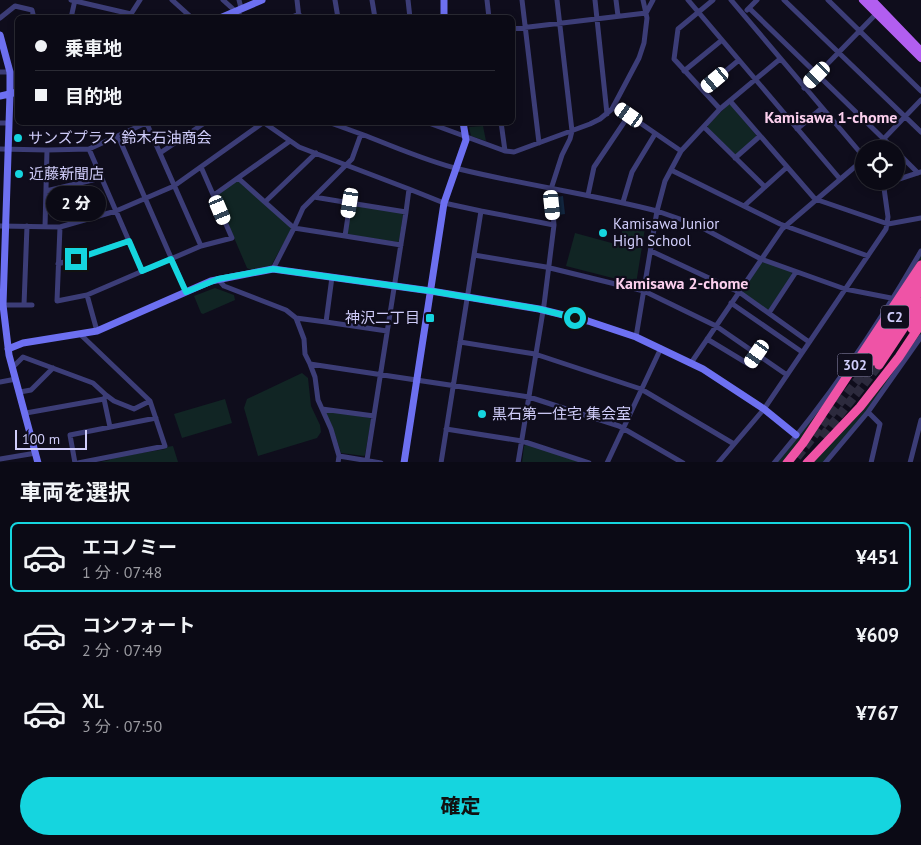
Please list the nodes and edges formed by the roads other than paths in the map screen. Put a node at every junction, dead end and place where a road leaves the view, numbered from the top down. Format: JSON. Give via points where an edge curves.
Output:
{"nodes":[{"id":1,"x":74,"y":0,"type":"edge"},
{"id":2,"x":140,"y":0,"type":"edge"},
{"id":3,"x":172,"y":0,"type":"edge"},
{"id":4,"x":223,"y":0,"type":"edge"},
{"id":5,"x":239,"y":0,"type":"edge"},
{"id":6,"x":262,"y":0,"type":"edge"},
{"id":7,"x":297,"y":0,"type":"edge"},
{"id":8,"x":336,"y":0,"type":"edge"},
{"id":9,"x":372,"y":0,"type":"edge"},
{"id":10,"x":408,"y":0,"type":"edge"},
{"id":11,"x":444,"y":0,"type":"edge"},
{"id":12,"x":487,"y":0,"type":"edge"},
{"id":13,"x":522,"y":0,"type":"edge"},
{"id":14,"x":557,"y":0,"type":"edge"},
{"id":15,"x":594,"y":0,"type":"edge"},
{"id":16,"x":616,"y":0,"type":"edge"},
{"id":17,"x":643,"y":0,"type":"edge"},
{"id":18,"x":653,"y":0,"type":"edge"},
{"id":19,"x":688,"y":0,"type":"edge"},
{"id":20,"x":713,"y":0,"type":"edge"},
{"id":21,"x":731,"y":0,"type":"edge"},
{"id":22,"x":757,"y":0,"type":"edge"},
{"id":23,"x":784,"y":0,"type":"edge"},
{"id":24,"x":828,"y":0,"type":"edge"},
{"id":25,"x":864,"y":0,"type":"edge"},
{"id":26,"x":872,"y":0,"type":"edge"},
{"id":27,"x":749,"y":8,"type":"junction"},
{"id":28,"x":238,"y":10,"type":"junction"},
{"id":29,"x":698,"y":12,"type":"junction"},
{"id":30,"x":879,"y":12,"type":"junction"},
{"id":31,"x":646,"y":13,"type":"junction"},
{"id":32,"x":743,"y":14,"type":"junction"},
{"id":33,"x":33,"y":15,"type":"edge"},
{"id":34,"x":72,"y":15,"type":"edge"},
{"id":35,"x":189,"y":15,"type":"edge"},
{"id":36,"x":227,"y":15,"type":"edge"},
{"id":37,"x":241,"y":15,"type":"edge"},
{"id":38,"x":299,"y":15,"type":"edge"},
{"id":39,"x":338,"y":15,"type":"edge"},
{"id":40,"x":374,"y":15,"type":"edge"},
{"id":41,"x":410,"y":15,"type":"edge"},
{"id":42,"x":444,"y":15,"type":"edge"},
{"id":43,"x":489,"y":15,"type":"edge"},
{"id":44,"x":618,"y":16,"type":"junction"},
{"id":45,"x":0,"y":18,"type":"edge"},
{"id":46,"x":596,"y":19,"type":"junction"},
{"id":47,"x":560,"y":24,"type":"junction"},
{"id":48,"x":525,"y":28,"type":"junction"},
{"id":49,"x":515,"y":29,"type":"edge"},
{"id":50,"x":860,"y":32,"type":"junction"},
{"id":51,"x":0,"y":35,"type":"edge"},
{"id":52,"x":722,"y":40,"type":"junction"},
{"id":53,"x":921,"y":51,"type":"edge"},
{"id":54,"x":839,"y":53,"type":"junction"},
{"id":55,"x":921,"y":58,"type":"edge"},
{"id":56,"x":780,"y":59,"type":"junction"},
{"id":57,"x":739,"y":60,"type":"junction"},
{"id":58,"x":684,"y":71,"type":"junction"},
{"id":59,"x":0,"y":72,"type":"edge"},
{"id":60,"x":10,"y":72,"type":"junction"},
{"id":61,"x":817,"y":75,"type":"junction"},
{"id":62,"x":755,"y":80,"type":"junction"},
{"id":63,"x":804,"y":88,"type":"junction"},
{"id":64,"x":702,"y":90,"type":"junction"},
{"id":65,"x":921,"y":91,"type":"edge"},
{"id":66,"x":14,"y":92,"type":"edge"},
{"id":67,"x":0,"y":96,"type":"edge"},
{"id":68,"x":921,"y":100,"type":"edge"},
{"id":69,"x":730,"y":101,"type":"junction"},
{"id":70,"x":614,"y":105,"type":"junction"},
{"id":71,"x":822,"y":108,"type":"junction"},
{"id":72,"x":720,"y":109,"type":"junction"},
{"id":73,"x":607,"y":114,"type":"junction"},
{"id":74,"x":629,"y":115,"type":"junction"},
{"id":75,"x":904,"y":116,"type":"junction"},
{"id":76,"x":0,"y":123,"type":"edge"},
{"id":77,"x":9,"y":123,"type":"junction"},
{"id":78,"x":143,"y":125,"type":"edge"},
{"id":79,"x":148,"y":125,"type":"edge"},
{"id":80,"x":202,"y":125,"type":"edge"},
{"id":81,"x":261,"y":125,"type":"edge"},
{"id":82,"x":267,"y":125,"type":"edge"},
{"id":83,"x":336,"y":125,"type":"edge"},
{"id":84,"x":434,"y":125,"type":"edge"},
{"id":85,"x":464,"y":125,"type":"edge"},
{"id":86,"x":501,"y":125,"type":"edge"},
{"id":87,"x":704,"y":127,"type":"junction"},
{"id":88,"x":797,"y":129,"type":"junction"},
{"id":89,"x":572,"y":131,"type":"junction"},
{"id":90,"x":921,"y":132,"type":"edge"},
{"id":91,"x":361,"y":134,"type":"junction"},
{"id":92,"x":655,"y":134,"type":"junction"},
{"id":93,"x":118,"y":136,"type":"junction"},
{"id":94,"x":760,"y":136,"type":"junction"},
{"id":95,"x":466,"y":137,"type":"junction"},
{"id":96,"x":883,"y":138,"type":"joint"},
{"id":97,"x":290,"y":141,"type":"junction"},
{"id":98,"x":539,"y":143,"type":"junction"},
{"id":99,"x":855,"y":147,"type":"edge"},
{"id":100,"x":0,"y":148,"type":"edge"},
{"id":101,"x":8,"y":149,"type":"junction"},
{"id":102,"x":89,"y":149,"type":"junction"},
{"id":103,"x":47,"y":150,"type":"junction"},
{"id":104,"x":505,"y":151,"type":"junction"},
{"id":105,"x":681,"y":151,"type":"junction"},
{"id":106,"x":160,"y":153,"type":"junction"},
{"id":107,"x":316,"y":153,"type":"junction"},
{"id":108,"x":735,"y":158,"type":"junction"},
{"id":109,"x":905,"y":159,"type":"edge"},
{"id":110,"x":346,"y":165,"type":"junction"},
{"id":111,"x":855,"y":166,"type":"edge"},
{"id":112,"x":201,"y":167,"type":"junction"},
{"id":113,"x":456,"y":168,"type":"junction"},
{"id":114,"x":786,"y":168,"type":"junction"},
{"id":115,"x":671,"y":170,"type":"junction"},
{"id":116,"x":920,"y":173,"type":"edge"},
{"id":117,"x":4,"y":174,"type":"edge"},
{"id":118,"x":905,"y":177,"type":"edge"},
{"id":119,"x":101,"y":178,"type":"junction"},
{"id":120,"x":238,"y":178,"type":"junction"},
{"id":121,"x":840,"y":179,"type":"junction"},
{"id":122,"x":174,"y":186,"type":"junction"},
{"id":123,"x":765,"y":186,"type":"junction"},
{"id":124,"x":409,"y":189,"type":"junction"},
{"id":125,"x":550,"y":189,"type":"junction"},
{"id":126,"x":885,"y":190,"type":"edge"},
{"id":127,"x":46,"y":191,"type":"junction"},
{"id":128,"x":214,"y":195,"type":"junction"},
{"id":129,"x":588,"y":195,"type":"junction"},
{"id":130,"x":314,"y":197,"type":"junction"},
{"id":131,"x":145,"y":198,"type":"junction"},
{"id":132,"x":816,"y":199,"type":"junction"},
{"id":133,"x":3,"y":200,"type":"edge"},
{"id":134,"x":266,"y":202,"type":"junction"},
{"id":135,"x":623,"y":202,"type":"junction"},
{"id":136,"x":350,"y":203,"type":"junction"},
{"id":137,"x":444,"y":203,"type":"junction"},
{"id":138,"x":744,"y":206,"type":"junction"},
{"id":139,"x":481,"y":210,"type":"junction"},
{"id":140,"x":116,"y":211,"type":"junction"},
{"id":141,"x":657,"y":211,"type":"junction"},
{"id":142,"x":406,"y":212,"type":"junction"},
{"id":143,"x":921,"y":218,"type":"edge"},
{"id":144,"x":888,"y":224,"type":"junction"},
{"id":145,"x":554,"y":225,"type":"junction"},
{"id":146,"x":3,"y":226,"type":"edge"},
{"id":147,"x":27,"y":226,"type":"junction"},
{"id":148,"x":785,"y":226,"type":"junction"},
{"id":149,"x":45,"y":227,"type":"junction"},
{"id":150,"x":60,"y":227,"type":"junction"},
{"id":151,"x":294,"y":228,"type":"junction"},
{"id":152,"x":345,"y":236,"type":"junction"},
{"id":153,"x":129,"y":241,"type":"junction"},
{"id":154,"x":401,"y":245,"type":"junction"},
{"id":155,"x":201,"y":246,"type":"junction"},
{"id":156,"x":651,"y":251,"type":"junction"},
{"id":157,"x":921,"y":251,"type":"edge"},
{"id":158,"x":3,"y":252,"type":"edge"},
{"id":159,"x":474,"y":255,"type":"junction"},
{"id":160,"x":868,"y":256,"type":"junction"},
{"id":161,"x":171,"y":259,"type":"junction"},
{"id":162,"x":761,"y":259,"type":"junction"},
{"id":163,"x":58,"y":264,"type":"junction"},
{"id":164,"x":921,"y":265,"type":"edge"},
{"id":165,"x":549,"y":268,"type":"junction"},
{"id":166,"x":273,"y":269,"type":"junction"},
{"id":167,"x":142,"y":271,"type":"junction"},
{"id":168,"x":796,"y":272,"type":"junction"},
{"id":169,"x":921,"y":276,"type":"edge"},
{"id":170,"x":2,"y":277,"type":"edge"},
{"id":171,"x":332,"y":277,"type":"junction"},
{"id":172,"x":218,"y":279,"type":"junction"},
{"id":173,"x":394,"y":286,"type":"junction"},
{"id":174,"x":845,"y":289,"type":"junction"},
{"id":175,"x":921,"y":289,"type":"edge"},
{"id":176,"x":431,"y":291,"type":"junction"},
{"id":177,"x":644,"y":291,"type":"junction"},
{"id":178,"x":186,"y":292,"type":"junction"},
{"id":179,"x":739,"y":292,"type":"junction"},
{"id":180,"x":88,"y":295,"type":"junction"},
{"id":181,"x":467,"y":297,"type":"junction"},
{"id":182,"x":891,"y":298,"type":"junction"},
{"id":183,"x":921,"y":302,"type":"edge"},
{"id":184,"x":2,"y":303,"type":"edge"},
{"id":185,"x":731,"y":303,"type":"junction"},
{"id":186,"x":24,"y":305,"type":"junction"},
{"id":187,"x":32,"y":306,"type":"dead end"},
{"id":188,"x":543,"y":310,"type":"junction"},
{"id":189,"x":769,"y":313,"type":"junction"},
{"id":190,"x":921,"y":314,"type":"edge"},
{"id":191,"x":296,"y":318,"type":"junction"},
{"id":192,"x":326,"y":322,"type":"junction"},
{"id":193,"x":921,"y":324,"type":"edge"},
{"id":194,"x":716,"y":326,"type":"junction"},
{"id":195,"x":3,"y":329,"type":"edge"},
{"id":196,"x":97,"y":331,"type":"junction"},
{"id":197,"x":387,"y":331,"type":"junction"},
{"id":198,"x":80,"y":334,"type":"junction"},
{"id":199,"x":636,"y":337,"type":"junction"},
{"id":200,"x":921,"y":337,"type":"edge"},
{"id":201,"x":707,"y":339,"type":"junction"},
{"id":202,"x":460,"y":342,"type":"junction"},
{"id":203,"x":809,"y":342,"type":"junction"},
{"id":204,"x":661,"y":348,"type":"junction"},
{"id":205,"x":8,"y":349,"type":"junction"},
{"id":206,"x":802,"y":352,"type":"junction"},
{"id":207,"x":536,"y":354,"type":"junction"},
{"id":208,"x":757,"y":354,"type":"junction"},
{"id":209,"x":691,"y":363,"type":"junction"},
{"id":210,"x":876,"y":363,"type":"junction"},
{"id":211,"x":310,"y":364,"type":"junction"},
{"id":212,"x":12,"y":368,"type":"junction"},
{"id":213,"x":53,"y":368,"type":"junction"},
{"id":214,"x":380,"y":375,"type":"junction"},
{"id":215,"x":787,"y":375,"type":"junction"},
{"id":216,"x":16,"y":379,"type":"junction"},
{"id":217,"x":417,"y":380,"type":"junction"},
{"id":218,"x":0,"y":382,"type":"edge"},
{"id":219,"x":453,"y":385,"type":"junction"},
{"id":220,"x":641,"y":389,"type":"junction"},
{"id":221,"x":20,"y":392,"type":"junction"},
{"id":222,"x":105,"y":397,"type":"junction"},
{"id":223,"x":529,"y":397,"type":"junction"},
{"id":224,"x":150,"y":401,"type":"junction"},
{"id":225,"x":322,"y":409,"type":"junction"},
{"id":226,"x":764,"y":409,"type":"junction"},
{"id":227,"x":868,"y":412,"type":"junction"},
{"id":228,"x":26,"y":413,"type":"junction"},
{"id":229,"x":374,"y":416,"type":"junction"},
{"id":230,"x":156,"y":418,"type":"junction"},
{"id":231,"x":921,"y":420,"type":"edge"},
{"id":232,"x":110,"y":427,"type":"junction"},
{"id":233,"x":623,"y":428,"type":"junction"},
{"id":234,"x":446,"y":429,"type":"junction"},
{"id":235,"x":796,"y":435,"type":"junction"},
{"id":236,"x":522,"y":441,"type":"junction"},
{"id":237,"x":918,"y":441,"type":"edge"},
{"id":238,"x":734,"y":444,"type":"junction"},
{"id":239,"x":36,"y":453,"type":"junction"},
{"id":240,"x":339,"y":456,"type":"junction"},
{"id":241,"x":0,"y":459,"type":"edge"},
{"id":242,"x":367,"y":460,"type":"junction"},
{"id":243,"x":38,"y":462,"type":"edge"},
{"id":244,"x":76,"y":462,"type":"edge"},
{"id":245,"x":338,"y":462,"type":"edge"},
{"id":246,"x":381,"y":462,"type":"edge"},
{"id":247,"x":404,"y":462,"type":"edge"},
{"id":248,"x":441,"y":462,"type":"edge"},
{"id":249,"x":518,"y":462,"type":"edge"},
{"id":250,"x":589,"y":462,"type":"edge"},
{"id":251,"x":606,"y":462,"type":"edge"},
{"id":252,"x":683,"y":462,"type":"edge"},
{"id":253,"x":718,"y":462,"type":"edge"},
{"id":254,"x":774,"y":462,"type":"edge"},
{"id":255,"x":787,"y":462,"type":"edge"},
{"id":256,"x":807,"y":462,"type":"edge"},
{"id":257,"x":827,"y":462,"type":"edge"},
{"id":258,"x":871,"y":462,"type":"edge"},
{"id":259,"x":910,"y":462,"type":"edge"}],
"edges":[{"from":1,"to":2,"type":"street","via":[[131,14]]},
{"from":1,"to":34,"type":"street"},
{"from":3,"to":35,"type":"street"},
{"from":4,"to":28,"type":"street"},
{"from":5,"to":28,"type":"street"},
{"from":6,"to":28,"type":"street"},
{"from":7,"to":38,"type":"street"},
{"from":8,"to":39,"type":"street"},
{"from":9,"to":40,"type":"street"},
{"from":10,"to":41,"type":"street"},
{"from":11,"to":42,"type":"street"},
{"from":12,"to":43,"type":"street"},
{"from":13,"to":48,"type":"street"},
{"from":14,"to":47,"type":"street"},
{"from":15,"to":46,"type":"street"},
{"from":16,"to":44,"type":"street"},
{"from":17,"to":31,"type":"street"},
{"from":18,"to":31,"type":"street"},
{"from":19,"to":29,"type":"street"},
{"from":20,"to":29,"type":"street"},
{"from":21,"to":32,"type":"street"},
{"from":22,"to":27,"type":"street"},
{"from":23,"to":54,"type":"street"},
{"from":24,"to":50,"type":"street"},
{"from":25,"to":30,"type":"main road"},
{"from":26,"to":30,"type":"main road"},
{"from":27,"to":32,"type":"street"},
{"from":27,"to":61,"type":"street"},
{"from":28,"to":36,"type":"street"},
{"from":28,"to":37,"type":"street"},
{"from":29,"to":52,"type":"street"},
{"from":29,"to":58,"type":"street","via":[[678,29],[674,59]]},
{"from":30,"to":50,"type":"street"},
{"from":30,"to":53,"type":"main road"},
{"from":30,"to":55,"type":"main road"},
{"from":31,"to":44,"type":"street"},
{"from":31,"to":70,"type":"street","via":[[644,43],[639,58]]},
{"from":32,"to":56,"type":"street"},
{"from":33,"to":45,"type":"street","via":[[32,10],[15,6]]},
{"from":44,"to":46,"type":"street"},
{"from":46,"to":47,"type":"street"},
{"from":46,"to":73,"type":"street"},
{"from":47,"to":48,"type":"street"},
{"from":47,"to":89,"type":"street"},
{"from":48,"to":49,"type":"street"},
{"from":48,"to":98,"type":"street"},
{"from":50,"to":54,"type":"street"},
{"from":50,"to":65,"type":"street"},
{"from":51,"to":60,"type":"street"},
{"from":52,"to":57,"type":"street"},
{"from":52,"to":58,"type":"street"},
{"from":54,"to":61,"type":"street"},
{"from":54,"to":75,"type":"street"},
{"from":56,"to":62,"type":"street"},
{"from":56,"to":63,"type":"street"},
{"from":57,"to":62,"type":"street"},
{"from":57,"to":64,"type":"street"},
{"from":58,"to":64,"type":"street"},
{"from":59,"to":60,"type":"street"},
{"from":60,"to":66,"type":"street"},
{"from":61,"to":63,"type":"street"},
{"from":61,"to":96,"type":"street"},
{"from":62,"to":69,"type":"street"},
{"from":62,"to":88,"type":"street"},
{"from":63,"to":71,"type":"street"},
{"from":64,"to":72,"type":"street"},
{"from":66,"to":67,"type":"street"},
{"from":66,"to":77,"type":"street"},
{"from":68,"to":75,"type":"street"},
{"from":69,"to":72,"type":"street"},
{"from":69,"to":94,"type":"street"},
{"from":70,"to":73,"type":"street"},
{"from":70,"to":74,"type":"street"},
{"from":71,"to":88,"type":"street"},
{"from":71,"to":99,"type":"street"},
{"from":72,"to":87,"type":"street"},
{"from":73,"to":89,"type":"street"},
{"from":74,"to":92,"type":"street"},
{"from":74,"to":129,"type":"street","via":[[594,167]]},
{"from":75,"to":90,"type":"street"},
{"from":75,"to":96,"type":"street"},
{"from":76,"to":77,"type":"street"},
{"from":77,"to":101,"type":"street"},
{"from":78,"to":93,"type":"street"},
{"from":79,"to":106,"type":"street"},
{"from":80,"to":106,"type":"street"},
{"from":81,"to":112,"type":"street"},
{"from":82,"to":97,"type":"street"},
{"from":83,"to":91,"type":"street"},
{"from":84,"to":95,"type":"street"},
{"from":85,"to":95,"type":"street"},
{"from":86,"to":104,"type":"street"},
{"from":87,"to":105,"type":"street"},
{"from":87,"to":108,"type":"street"},
{"from":88,"to":121,"type":"street"},
{"from":89,"to":98,"type":"street"},
{"from":89,"to":125,"type":"street"},
{"from":91,"to":110,"type":"street","via":[[352,159]]},
{"from":91,"to":113,"type":"street"},
{"from":92,"to":105,"type":"street"},
{"from":92,"to":135,"type":"street","via":[[632,172]]},
{"from":93,"to":102,"type":"street"},
{"from":93,"to":131,"type":"street"},
{"from":94,"to":108,"type":"street"},
{"from":94,"to":114,"type":"street"},
{"from":95,"to":104,"type":"street"},
{"from":95,"to":113,"type":"street"},
{"from":97,"to":107,"type":"street"},
{"from":97,"to":120,"type":"street"},
{"from":98,"to":104,"type":"street"},
{"from":100,"to":101,"type":"street"},
{"from":101,"to":103,"type":"street"},
{"from":101,"to":117,"type":"street"},
{"from":102,"to":103,"type":"street"},
{"from":102,"to":119,"type":"street"},
{"from":103,"to":127,"type":"street"},
{"from":105,"to":115,"type":"street"},
{"from":106,"to":122,"type":"street"},
{"from":107,"to":110,"type":"street"},
{"from":107,"to":134,"type":"street"},
{"from":108,"to":123,"type":"street"},
{"from":109,"to":116,"type":"street"},
{"from":110,"to":124,"type":"street"},
{"from":110,"to":130,"type":"street"},
{"from":111,"to":121,"type":"street"},
{"from":112,"to":122,"type":"street"},
{"from":112,"to":128,"type":"street"},
{"from":113,"to":125,"type":"street"},
{"from":113,"to":137,"type":"street"},
{"from":114,"to":123,"type":"street"},
{"from":114,"to":132,"type":"street"},
{"from":115,"to":138,"type":"street"},
{"from":115,"to":141,"type":"street"},
{"from":116,"to":118,"type":"street"},
{"from":117,"to":133,"type":"street"},
{"from":119,"to":127,"type":"street"},
{"from":119,"to":140,"type":"street"},
{"from":120,"to":128,"type":"street"},
{"from":120,"to":134,"type":"street"},
{"from":121,"to":132,"type":"street"},
{"from":122,"to":131,"type":"street"},
{"from":122,"to":155,"type":"street"},
{"from":123,"to":138,"type":"street"},
{"from":124,"to":137,"type":"street"},
{"from":124,"to":142,"type":"street"},
{"from":125,"to":129,"type":"street"},
{"from":125,"to":145,"type":"street"},
{"from":126,"to":144,"type":"street"},
{"from":127,"to":149,"type":"street"},
{"from":128,"to":155,"type":"street","via":[[232,238]]},
{"from":129,"to":135,"type":"street"},
{"from":130,"to":136,"type":"street"},
{"from":130,"to":151,"type":"street","via":[[303,208]]},
{"from":131,"to":140,"type":"street"},
{"from":131,"to":161,"type":"street"},
{"from":132,"to":144,"type":"street"},
{"from":132,"to":148,"type":"street"},
{"from":133,"to":146,"type":"street"},
{"from":134,"to":151,"type":"street"},
{"from":135,"to":141,"type":"street"},
{"from":136,"to":142,"type":"street"},
{"from":136,"to":152,"type":"street"},
{"from":137,"to":139,"type":"street"},
{"from":137,"to":176,"type":"street"},
{"from":138,"to":148,"type":"street"},
{"from":139,"to":145,"type":"street"},
{"from":139,"to":159,"type":"street"},
{"from":140,"to":150,"type":"street"},
{"from":140,"to":153,"type":"street"},
{"from":141,"to":156,"type":"street"},
{"from":141,"to":162,"type":"street","via":[[697,226]]},
{"from":142,"to":154,"type":"street"},
{"from":143,"to":144,"type":"street"},
{"from":144,"to":160,"type":"street"},
{"from":145,"to":165,"type":"street"},
{"from":146,"to":147,"type":"street"},
{"from":146,"to":158,"type":"street"},
{"from":147,"to":149,"type":"street"},
{"from":147,"to":186,"type":"street"},
{"from":148,"to":160,"type":"street"},
{"from":148,"to":162,"type":"street"},
{"from":149,"to":150,"type":"street"},
{"from":150,"to":163,"type":"street"},
{"from":151,"to":152,"type":"street"},
{"from":151,"to":166,"type":"street"},
{"from":152,"to":154,"type":"street"},
{"from":153,"to":163,"type":"street"},
{"from":153,"to":167,"type":"street"},
{"from":154,"to":173,"type":"street"},
{"from":155,"to":161,"type":"street"},
{"from":156,"to":177,"type":"street"},
{"from":156,"to":179,"type":"street"},
{"from":157,"to":182,"type":"street"},
{"from":158,"to":170,"type":"street"},
{"from":159,"to":165,"type":"street"},
{"from":159,"to":181,"type":"street"},
{"from":160,"to":174,"type":"street"},
{"from":161,"to":167,"type":"street"},
{"from":161,"to":178,"type":"street"},
{"from":162,"to":168,"type":"street"},
{"from":162,"to":179,"type":"street"},
{"from":163,"to":180,"type":"street","via":[[57,301]]},
{"from":164,"to":255,"type":"highway","number":"302","via":[[803,444]]},
{"from":165,"to":177,"type":"street"},
{"from":165,"to":188,"type":"street"},
{"from":166,"to":171,"type":"street"},
{"from":166,"to":172,"type":"street"},
{"from":167,"to":180,"type":"street"},
{"from":168,"to":174,"type":"street"},
{"from":168,"to":189,"type":"street"},
{"from":169,"to":210,"type":"highway","number":"C2"},
{"from":170,"to":184,"type":"street"},
{"from":171,"to":173,"type":"street"},
{"from":171,"to":192,"type":"street"},
{"from":172,"to":178,"type":"street"},
{"from":172,"to":191,"type":"street","via":[[224,286],[286,310]]},
{"from":173,"to":176,"type":"street"},
{"from":173,"to":197,"type":"street"},
{"from":174,"to":182,"type":"street"},
{"from":174,"to":203,"type":"street"},
{"from":175,"to":210,"type":"highway","number":"C2"},
{"from":176,"to":181,"type":"street"},
{"from":176,"to":217,"type":"street"},
{"from":177,"to":194,"type":"street"},
{"from":177,"to":199,"type":"street"},
{"from":178,"to":196,"type":"street"},
{"from":179,"to":185,"type":"street"},
{"from":179,"to":189,"type":"street"},
{"from":180,"to":196,"type":"street"},
{"from":181,"to":188,"type":"street"},
{"from":181,"to":202,"type":"street"},
{"from":182,"to":235,"type":"street"},
{"from":183,"to":210,"type":"highway","number":"C2"},
{"from":184,"to":186,"type":"street"},
{"from":184,"to":195,"type":"street"},
{"from":185,"to":194,"type":"street"},
{"from":185,"to":206,"type":"street"},
{"from":186,"to":187,"type":"street"},
{"from":188,"to":199,"type":"street"},
{"from":188,"to":207,"type":"street"},
{"from":189,"to":203,"type":"street"},
{"from":190,"to":210,"type":"highway"},
{"from":191,"to":192,"type":"street"},
{"from":191,"to":211,"type":"street"},
{"from":192,"to":197,"type":"street"},
{"from":193,"to":256,"type":"highway","number":"302","via":[[860,407]]},
{"from":194,"to":201,"type":"street"},
{"from":194,"to":208,"type":"street"},
{"from":195,"to":205,"type":"street"},
{"from":196,"to":198,"type":"street"},
{"from":197,"to":214,"type":"street"},
{"from":198,"to":205,"type":"street"},
{"from":198,"to":224,"type":"street"},
{"from":199,"to":204,"type":"street"},
{"from":200,"to":227,"type":"street"},
{"from":201,"to":208,"type":"street","via":[[750,364]]},
{"from":201,"to":209,"type":"street"},
{"from":202,"to":207,"type":"street"},
{"from":202,"to":219,"type":"street"},
{"from":203,"to":206,"type":"street"},
{"from":204,"to":209,"type":"street"},
{"from":204,"to":220,"type":"street"},
{"from":205,"to":212,"type":"street"},
{"from":206,"to":215,"type":"street"},
{"from":207,"to":220,"type":"street"},
{"from":207,"to":223,"type":"street"},
{"from":208,"to":215,"type":"street"},
{"from":209,"to":226,"type":"street"},
{"from":211,"to":214,"type":"street"},
{"from":211,"to":225,"type":"street"},
{"from":212,"to":213,"type":"street","via":[[23,357]]},
{"from":212,"to":216,"type":"street"},
{"from":213,"to":221,"type":"street","via":[[30,390]]},
{"from":213,"to":222,"type":"street","via":[[93,383]]},
{"from":214,"to":217,"type":"street"},
{"from":214,"to":229,"type":"street"},
{"from":215,"to":226,"type":"street"},
{"from":216,"to":218,"type":"street"},
{"from":216,"to":221,"type":"street"},
{"from":217,"to":219,"type":"street"},
{"from":217,"to":247,"type":"street"},
{"from":219,"to":223,"type":"street"},
{"from":219,"to":234,"type":"street"},
{"from":220,"to":233,"type":"street"},
{"from":220,"to":238,"type":"street"},
{"from":221,"to":228,"type":"street"},
{"from":222,"to":224,"type":"street","via":[[134,409]]},
{"from":222,"to":228,"type":"street"},
{"from":222,"to":232,"type":"street"},
{"from":223,"to":233,"type":"street"},
{"from":223,"to":236,"type":"street"},
{"from":224,"to":230,"type":"street"},
{"from":225,"to":229,"type":"street"},
{"from":225,"to":240,"type":"street"},
{"from":226,"to":235,"type":"street"},
{"from":226,"to":238,"type":"street"},
{"from":227,"to":257,"type":"street"},
{"from":227,"to":258,"type":"street","via":[[880,424]]},
{"from":228,"to":239,"type":"street"},
{"from":229,"to":242,"type":"street"},
{"from":230,"to":232,"type":"street"},
{"from":230,"to":244,"type":"street","via":[[165,446]]},
{"from":231,"to":237,"type":"street"},
{"from":232,"to":244,"type":"street","via":[[70,435]]},
{"from":233,"to":251,"type":"street"},
{"from":233,"to":252,"type":"street"},
{"from":234,"to":236,"type":"street"},
{"from":234,"to":248,"type":"street"},
{"from":235,"to":254,"type":"street"},
{"from":236,"to":249,"type":"street"},
{"from":236,"to":250,"type":"street"},
{"from":237,"to":259,"type":"street"},
{"from":238,"to":253,"type":"street"},
{"from":239,"to":241,"type":"street"},
{"from":239,"to":243,"type":"street"},
{"from":240,"to":242,"type":"street"},
{"from":240,"to":245,"type":"street"},
{"from":242,"to":246,"type":"street"}]}
